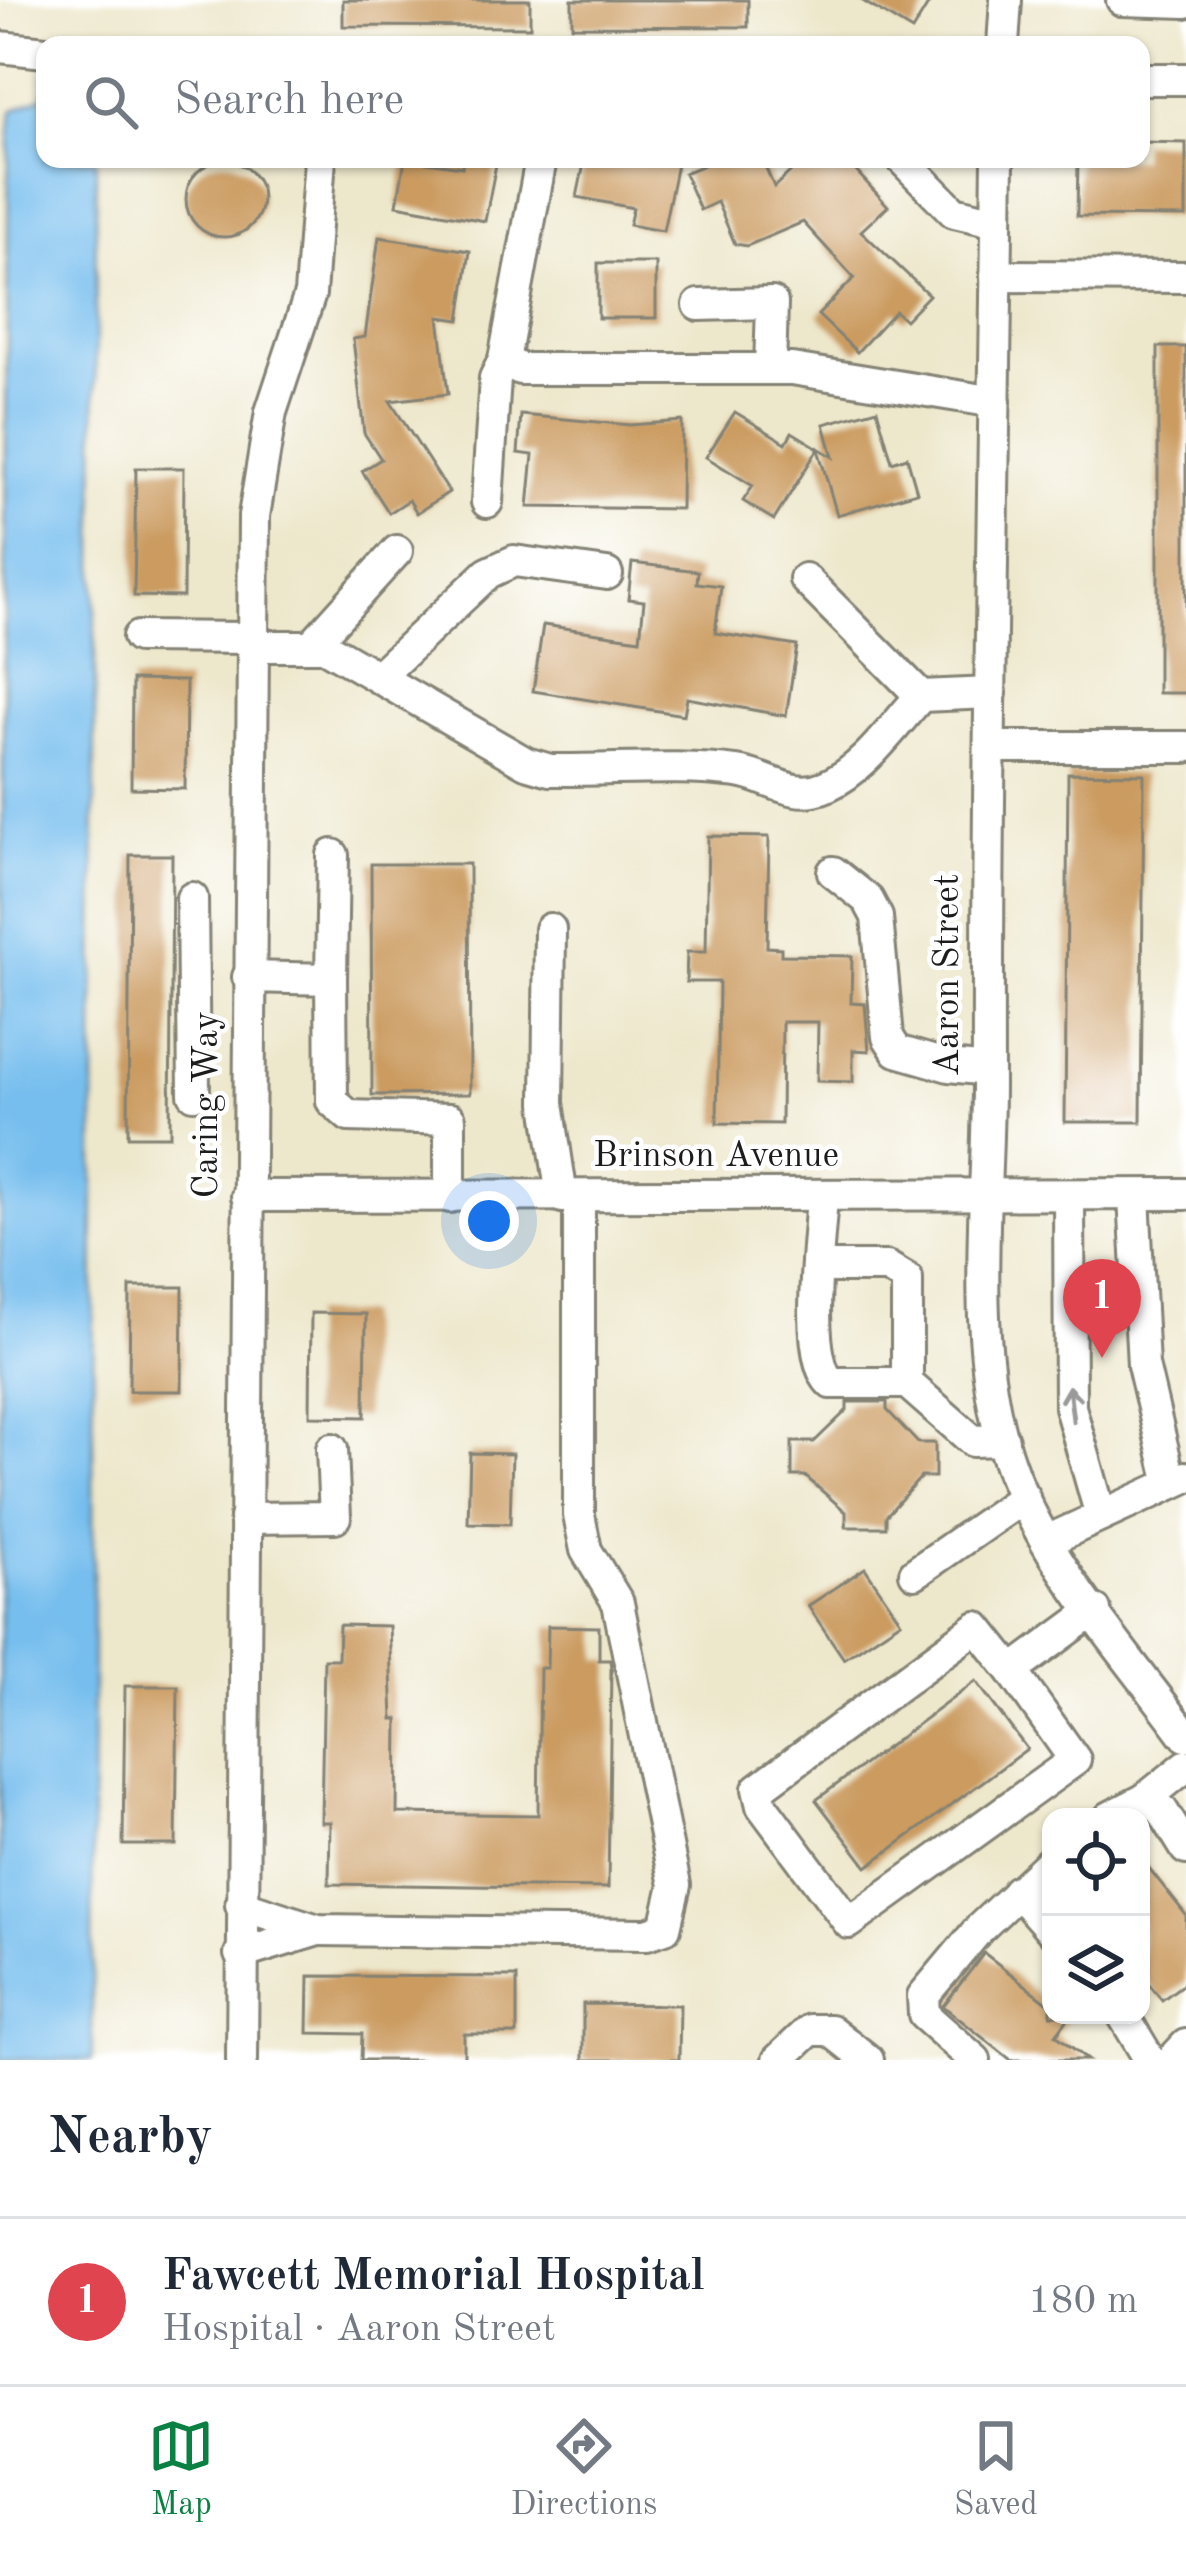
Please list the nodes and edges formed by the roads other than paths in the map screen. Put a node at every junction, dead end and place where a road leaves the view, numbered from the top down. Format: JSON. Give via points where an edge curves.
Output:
{"nodes":[{"id":1,"x":1006,"y":0,"type":"edge"},
{"id":2,"x":1122,"y":0,"type":"edge"},
{"id":3,"x":1186,"y":2,"type":"edge"},
{"id":4,"x":1004,"y":36,"type":"edge"},
{"id":5,"x":1150,"y":79,"type":"edge"},
{"id":6,"x":1186,"y":79,"type":"edge"},
{"id":7,"x":319,"y":168,"type":"edge"},
{"id":8,"x":540,"y":168,"type":"edge"},
{"id":9,"x":911,"y":168,"type":"edge"},
{"id":10,"x":998,"y":168,"type":"edge"},
{"id":11,"x":997,"y":222,"type":"junction"},
{"id":12,"x":997,"y":276,"type":"junction"},
{"id":13,"x":1186,"y":277,"type":"edge"},
{"id":14,"x":699,"y":305,"type":"dead end"},
{"id":15,"x":504,"y":360,"type":"junction"},
{"id":16,"x":770,"y":369,"type":"junction"},
{"id":17,"x":995,"y":402,"type":"junction"},
{"id":18,"x":487,"y":502,"type":"dead end"},
{"id":19,"x":397,"y":551,"type":"dead end"},
{"id":20,"x":608,"y":574,"type":"dead end"},
{"id":21,"x":805,"y":579,"type":"dead end"},
{"id":22,"x":138,"y":637,"type":"dead end"},
{"id":23,"x":250,"y":642,"type":"junction"},
{"id":24,"x":311,"y":646,"type":"junction"},
{"id":25,"x":378,"y":677,"type":"junction"},
{"id":26,"x":991,"y":693,"type":"junction"},
{"id":27,"x":920,"y":696,"type":"junction"},
{"id":28,"x":990,"y":747,"type":"junction"},
{"id":29,"x":1186,"y":747,"type":"edge"},
{"id":30,"x":332,"y":855,"type":"dead end"},
{"id":31,"x":833,"y":872,"type":"dead end"},
{"id":32,"x":192,"y":898,"type":"dead end"},
{"id":33,"x":550,"y":929,"type":"dead end"},
{"id":34,"x":331,"y":979,"type":"junction"},
{"id":35,"x":248,"y":985,"type":"junction"},
{"id":36,"x":197,"y":992,"type":"junction"},
{"id":37,"x":988,"y":1070,"type":"junction"},
{"id":38,"x":194,"y":1094,"type":"dead end"},
{"id":39,"x":1186,"y":1194,"type":"edge"},
{"id":40,"x":1069,"y":1195,"type":"junction"},
{"id":41,"x":247,"y":1196,"type":"junction"},
{"id":42,"x":571,"y":1196,"type":"junction"},
{"id":43,"x":822,"y":1196,"type":"junction"},
{"id":44,"x":987,"y":1196,"type":"junction"},
{"id":45,"x":1134,"y":1196,"type":"junction"},
{"id":46,"x":449,"y":1197,"type":"junction"},
{"id":47,"x":819,"y":1267,"type":"junction"},
{"id":48,"x":907,"y":1383,"type":"junction"},
{"id":49,"x":1003,"y":1440,"type":"junction"},
{"id":50,"x":332,"y":1449,"type":"dead end"},
{"id":51,"x":1179,"y":1481,"type":"edge"},
{"id":52,"x":1024,"y":1498,"type":"junction"},
{"id":53,"x":1101,"y":1516,"type":"junction"},
{"id":54,"x":244,"y":1518,"type":"junction"},
{"id":55,"x":1047,"y":1541,"type":"junction"},
{"id":56,"x":915,"y":1573,"type":"dead end"},
{"id":57,"x":1095,"y":1610,"type":"junction"},
{"id":58,"x":1012,"y":1671,"type":"junction"},
{"id":59,"x":1186,"y":1736,"type":"edge"},
{"id":60,"x":1186,"y":1766,"type":"edge"},
{"id":61,"x":1144,"y":1799,"type":"junction"},
{"id":62,"x":1127,"y":1808,"type":"edge"},
{"id":63,"x":1186,"y":1849,"type":"edge"},
{"id":64,"x":1035,"y":1874,"type":"edge"},
{"id":65,"x":241,"y":1905,"type":"junction"},
{"id":66,"x":1047,"y":1916,"type":"edge"},
{"id":67,"x":318,"y":1930,"type":"junction"},
{"id":68,"x":240,"y":1954,"type":"junction"},
{"id":69,"x":1128,"y":2024,"type":"edge"},
{"id":70,"x":1186,"y":2045,"type":"edge"},
{"id":71,"x":242,"y":2060,"type":"edge"},
{"id":72,"x":778,"y":2060,"type":"edge"},
{"id":73,"x":868,"y":2060,"type":"edge"},
{"id":74,"x":975,"y":2060,"type":"edge"},
{"id":75,"x":1150,"y":2060,"type":"edge"},
{"id":76,"x":1172,"y":2060,"type":"edge"}],
"edges":[{"from":1,"to":4,"type":"street"},
{"from":2,"to":3,"type":"street"},
{"from":5,"to":6,"type":"street"},
{"from":7,"to":23,"type":"street","name":"Caring Way","via":[[310,294],[260,470]]},
{"from":8,"to":15,"type":"street"},
{"from":9,"to":11,"type":"street","via":[[954,212]]},
{"from":10,"to":11,"type":"street","name":"Aaron Street"},
{"from":11,"to":12,"type":"street","name":"Aaron Street"},
{"from":12,"to":13,"type":"street"},
{"from":12,"to":17,"type":"street","name":"Aaron Street"},
{"from":14,"to":16,"type":"street","via":[[772,303]]},
{"from":15,"to":16,"type":"street","via":[[520,369]]},
{"from":15,"to":18,"type":"street","via":[[495,378]]},
{"from":16,"to":17,"type":"street"},
{"from":17,"to":26,"type":"street","name":"Aaron Street"},
{"from":19,"to":24,"type":"street"},
{"from":20,"to":25,"type":"street","via":[[514,561],[488,572]]},
{"from":21,"to":27,"type":"street"},
{"from":22,"to":23,"type":"street"},
{"from":23,"to":24,"type":"street"},
{"from":23,"to":35,"type":"street","name":"Caring Way"},
{"from":24,"to":25,"type":"street"},
{"from":25,"to":27,"type":"street","via":[[550,770],[737,772],[805,791],[859,764]]},
{"from":26,"to":27,"type":"street"},
{"from":26,"to":28,"type":"street","name":"Aaron Street"},
{"from":28,"to":29,"type":"street"},
{"from":28,"to":37,"type":"street","name":"Aaron Street"},
{"from":30,"to":34,"type":"street"},
{"from":31,"to":37,"type":"street","via":[[877,917],[888,1037],[897,1051]]},
{"from":32,"to":36,"type":"street"},
{"from":33,"to":42,"type":"street","via":[[548,1103]]},
{"from":34,"to":35,"type":"street"},
{"from":34,"to":46,"type":"street","via":[[332,1101],[349,1116],[450,1119]]},
{"from":35,"to":36,"type":"street"},
{"from":35,"to":41,"type":"street","name":"Caring Way"},
{"from":36,"to":38,"type":"street"},
{"from":37,"to":44,"type":"street","name":"Aaron Street"},
{"from":39,"to":45,"type":"street","name":"Brinson Avenue"},
{"from":40,"to":44,"type":"street","name":"Brinson Avenue"},
{"from":40,"to":45,"type":"street","name":"Brinson Avenue"},
{"from":53,"to":40,"type":"street","one_way":true,"via":[[1070,1407]]},
{"from":41,"to":46,"type":"street","name":"Brinson Avenue"},
{"from":41,"to":54,"type":"street","name":"Caring Way"},
{"from":42,"to":43,"type":"street","name":"Brinson Avenue"},
{"from":42,"to":46,"type":"street","name":"Brinson Avenue"},
{"from":42,"to":67,"type":"street","via":[[579,1515],[586,1550],[618,1603],[675,1885],[673,1911],[665,1928],[647,1934]]},
{"from":43,"to":44,"type":"street","name":"Brinson Avenue"},
{"from":43,"to":47,"type":"street"},
{"from":44,"to":49,"type":"street","name":"Aaron Street","via":[[989,1349]]},
{"from":45,"to":51,"type":"street","via":[[1144,1365]]},
{"from":47,"to":48,"type":"street","via":[[887,1267],[907,1279]]},
{"from":47,"to":48,"type":"street","via":[[821,1374],[831,1384]]},
{"from":48,"to":49,"type":"street","via":[[973,1441]]},
{"from":49,"to":52,"type":"street","name":"Aaron Street"},
{"from":50,"to":54,"type":"street","via":[[335,1517]]},
{"from":51,"to":53,"type":"street"},
{"from":52,"to":55,"type":"street","name":"Aaron Street"},
{"from":52,"to":56,"type":"street"},
{"from":53,"to":55,"type":"street"},
{"from":54,"to":65,"type":"street","name":"Caring Way"},
{"from":55,"to":57,"type":"street","name":"Aaron Street"},
{"from":57,"to":58,"type":"street"},
{"from":57,"to":59,"type":"street","name":"Aaron Street"},
{"from":58,"to":58,"type":"street","via":[[977,1627],[758,1789],[761,1805],[849,1923],[1075,1760]]},
{"from":60,"to":61,"type":"street"},
{"from":61,"to":62,"type":"street"},
{"from":61,"to":63,"type":"street","via":[[1162,1810]]},
{"from":64,"to":66,"type":"street"},
{"from":64,"to":74,"type":"street","via":[[923,1996],[924,2015]]},
{"from":65,"to":67,"type":"street"},
{"from":65,"to":68,"type":"street","name":"Caring Way"},
{"from":67,"to":68,"type":"street"},
{"from":68,"to":71,"type":"street","name":"Caring Way"},
{"from":69,"to":75,"type":"street"},
{"from":70,"to":76,"type":"street"},
{"from":72,"to":73,"type":"street","via":[[810,2030],[830,2030]]}]}
